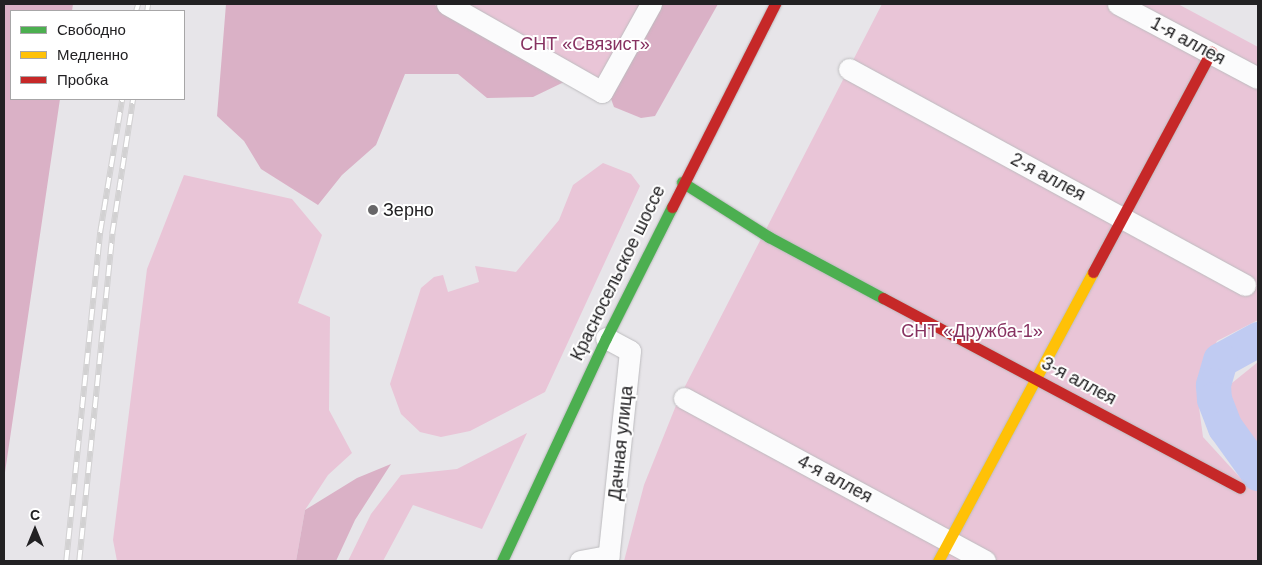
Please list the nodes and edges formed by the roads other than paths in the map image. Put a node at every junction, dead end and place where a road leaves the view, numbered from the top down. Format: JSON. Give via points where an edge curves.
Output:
{"nodes":[{"id":1,"x":447,"y":4,"type":"edge"},
{"id":2,"x":651,"y":4,"type":"edge"},
{"id":3,"x":775,"y":4,"type":"edge"},
{"id":4,"x":1118,"y":4,"type":"edge"},
{"id":5,"x":1211,"y":52,"type":"junction"},
{"id":6,"x":849,"y":69,"type":"dead end"},
{"id":7,"x":1258,"y":78,"type":"edge"},
{"id":8,"x":682,"y":182,"type":"junction"},
{"id":9,"x":1120,"y":216,"type":"junction"},
{"id":10,"x":1246,"y":286,"type":"dead end"},
{"id":11,"x":606,"y":338,"type":"junction"},
{"id":12,"x":1035,"y":378,"type":"junction"},
{"id":13,"x":684,"y":398,"type":"dead end"},
{"id":14,"x":1240,"y":488,"type":"dead end"},
{"id":15,"x":949,"y":541,"type":"junction"},
{"id":16,"x":609,"y":558,"type":"edge"},
{"id":17,"x":502,"y":561,"type":"edge"},
{"id":18,"x":580,"y":561,"type":"edge"},
{"id":19,"x":938,"y":561,"type":"edge"},
{"id":20,"x":985,"y":561,"type":"edge"}],
"edges":[{"from":1,"to":2,"type":"street","via":[[602,92]]},
{"from":3,"to":8,"type":"main road","name":"Красносельское шоссе"},
{"from":4,"to":5,"type":"street","name":"1-я аллея"},
{"from":5,"to":7,"type":"street","name":"1-я аллея"},
{"from":5,"to":9,"type":"main road"},
{"from":6,"to":9,"type":"street","name":"2-я аллея"},
{"from":8,"to":11,"type":"main road","name":"Красносельское шоссе"},
{"from":8,"to":12,"type":"main road","name":"3-я аллея","via":[[769,237]]},
{"from":9,"to":10,"type":"street","name":"2-я аллея"},
{"from":9,"to":12,"type":"main road"},
{"from":11,"to":16,"type":"street","name":"Дачная улица","via":[[630,351]]},
{"from":11,"to":17,"type":"main road","name":"Красносельское шоссе"},
{"from":12,"to":14,"type":"main road","name":"3-я аллея"},
{"from":12,"to":15,"type":"main road"},
{"from":13,"to":15,"type":"street","name":"4-я аллея"},
{"from":15,"to":19,"type":"main road"},
{"from":15,"to":20,"type":"street","name":"4-я аллея"},
{"from":16,"to":18,"type":"street"}]}
